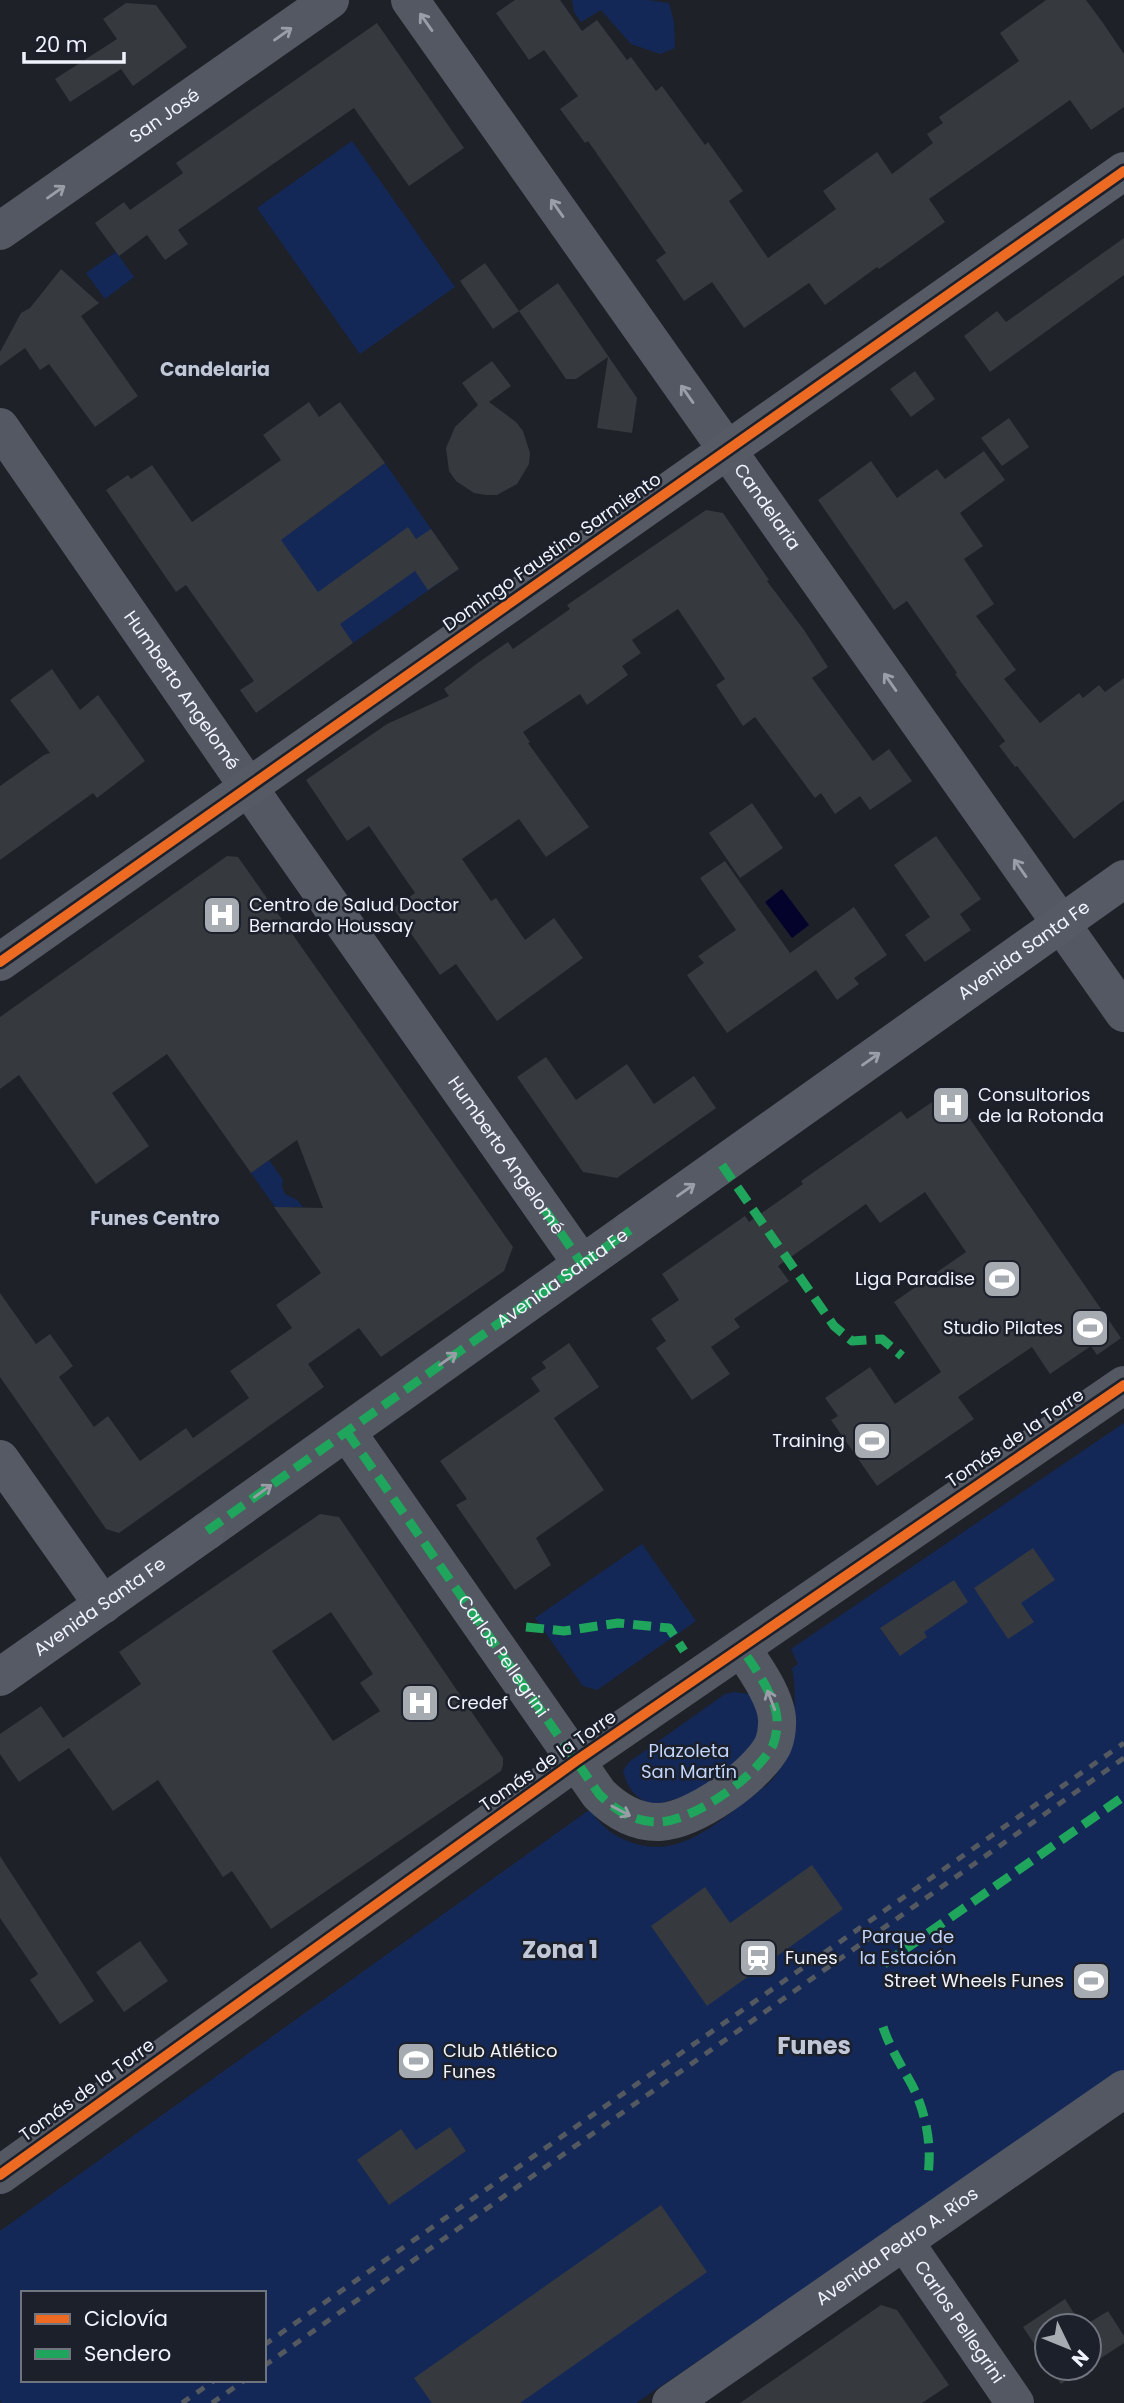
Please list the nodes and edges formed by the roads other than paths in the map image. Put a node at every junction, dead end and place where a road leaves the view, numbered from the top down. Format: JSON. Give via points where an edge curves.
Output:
{"nodes":[{"id":1,"x":330,"y":0,"type":"edge"},
{"id":2,"x":410,"y":0,"type":"edge"},
{"id":3,"x":1124,"y":171,"type":"edge"},
{"id":4,"x":0,"y":231,"type":"edge"},
{"id":5,"x":0,"y":427,"type":"edge"},
{"id":6,"x":727,"y":450,"type":"junction"},
{"id":7,"x":249,"y":787,"type":"junction"},
{"id":8,"x":1124,"y":878,"type":"edge"},
{"id":9,"x":1060,"y":924,"type":"junction"},
{"id":10,"x":0,"y":961,"type":"edge"},
{"id":11,"x":1124,"y":1013,"type":"edge"},
{"id":12,"x":582,"y":1264,"type":"junction"},
{"id":13,"x":1124,"y":1385,"type":"edge"},
{"id":14,"x":347,"y":1432,"type":"junction"},
{"id":15,"x":0,"y":1459,"type":"edge"},
{"id":16,"x":103,"y":1605,"type":"junction"},
{"id":17,"x":741,"y":1648,"type":"junction"},
{"id":18,"x":0,"y":1677,"type":"edge"},
{"id":19,"x":576,"y":1761,"type":"junction"},
{"id":20,"x":1124,"y":2089,"type":"edge"},
{"id":21,"x":0,"y":2175,"type":"edge"},
{"id":22,"x":905,"y":2241,"type":"junction"},
{"id":23,"x":671,"y":2403,"type":"edge"},
{"id":24,"x":1015,"y":2403,"type":"edge"}],
"edges":[{"from":4,"to":1,"type":"street","name":"San José","one_way":true},
{"from":6,"to":2,"type":"street","name":"Candelaria","one_way":true},
{"from":3,"to":6,"type":"street","name":"Domingo Faustino Sarmiento"},
{"from":5,"to":7,"type":"street","name":"Humberto Angelomé"},
{"from":6,"to":7,"type":"street","name":"Domingo Faustino Sarmiento"},
{"from":9,"to":6,"type":"street","name":"Candelaria","one_way":true},
{"from":7,"to":10,"type":"street","name":"Domingo Faustino Sarmiento"},
{"from":7,"to":12,"type":"street","name":"Humberto Angelomé"},
{"from":8,"to":9,"type":"street","name":"Avenida Santa Fe"},
{"from":9,"to":11,"type":"street","name":"Candelaria"},
{"from":12,"to":9,"type":"street","name":"Avenida Santa Fe","one_way":true},
{"from":14,"to":12,"type":"street","name":"Avenida Santa Fe","one_way":true},
{"from":13,"to":17,"type":"street","name":"Tomás de la Torre"},
{"from":16,"to":14,"type":"street","name":"Avenida Santa Fe","one_way":true},
{"from":14,"to":19,"type":"street","name":"Carlos Pellegrini"},
{"from":15,"to":16,"type":"street"},
{"from":16,"to":18,"type":"street","name":"Avenida Santa Fe"},
{"from":17,"to":19,"type":"street","name":"Tomás de la Torre"},
{"from":19,"to":17,"type":"street","name":"Carlos Pellegrini","one_way":true,"via":[[615,1809],[639,1820],[661,1822],[693,1813],[736,1784],[773,1744],[778,1722],[771,1698]]},
{"from":19,"to":21,"type":"street","name":"Tomás de la Torre"},
{"from":20,"to":22,"type":"street","name":"Avenida Pedro A. Ríos"},
{"from":22,"to":23,"type":"street","name":"Avenida Pedro A. Ríos"},
{"from":22,"to":24,"type":"street","name":"Carlos Pellegrini"}]}
